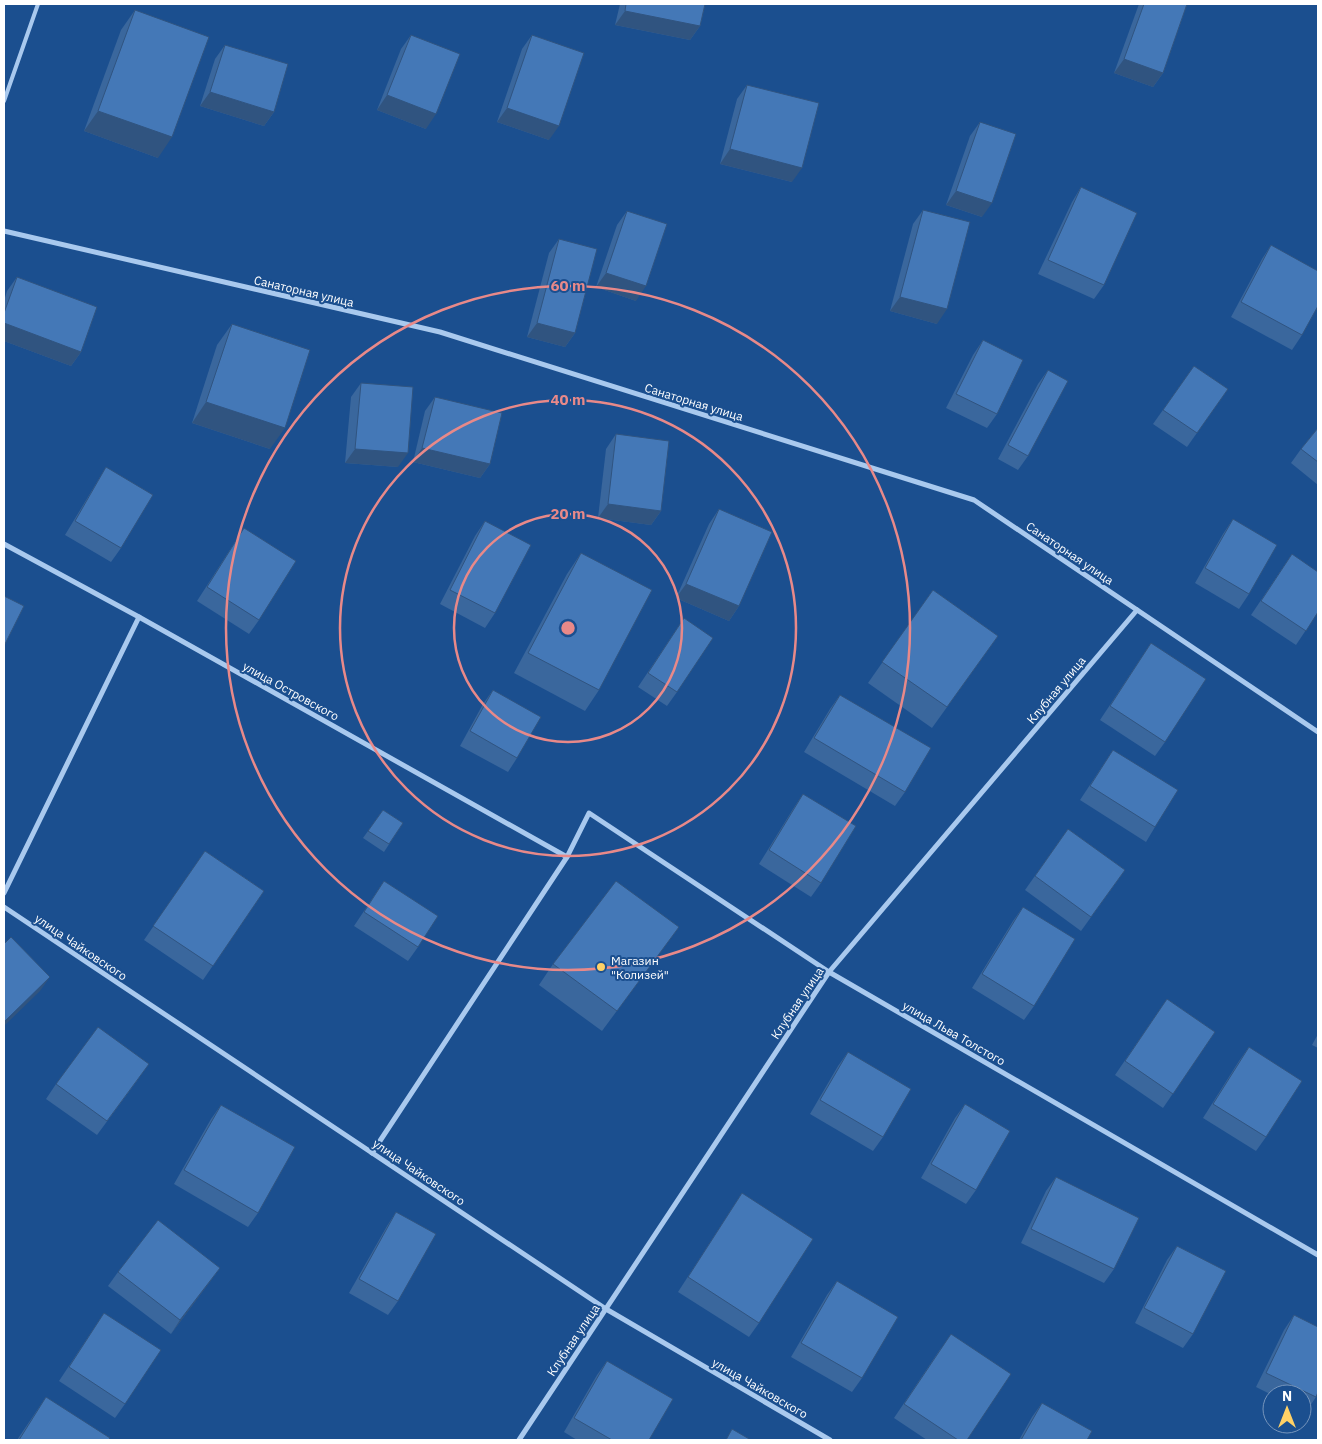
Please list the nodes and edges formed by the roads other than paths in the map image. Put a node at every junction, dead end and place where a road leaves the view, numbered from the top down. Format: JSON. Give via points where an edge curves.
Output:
{"nodes":[{"id":1,"x":38,"y":4,"type":"edge"},
{"id":2,"x":4,"y":101,"type":"edge"},
{"id":3,"x":4,"y":231,"type":"edge"},
{"id":4,"x":4,"y":544,"type":"edge"},
{"id":5,"x":1137,"y":610,"type":"junction"},
{"id":6,"x":139,"y":618,"type":"junction"},
{"id":7,"x":1318,"y":732,"type":"edge"},
{"id":8,"x":567,"y":857,"type":"junction"},
{"id":9,"x":4,"y":893,"type":"edge"},
{"id":10,"x":4,"y":907,"type":"edge"},
{"id":11,"x":829,"y":972,"type":"junction"},
{"id":12,"x":372,"y":1152,"type":"junction"},
{"id":13,"x":1318,"y":1255,"type":"edge"},
{"id":14,"x":606,"y":1309,"type":"junction"},
{"id":15,"x":519,"y":1440,"type":"edge"},
{"id":16,"x":830,"y":1440,"type":"edge"}],
"edges":[{"from":1,"to":2,"type":"lane"},
{"from":3,"to":5,"type":"street","name":"Санаторная улица","via":[[440,332],[974,500]]},
{"from":4,"to":6,"type":"street","name":"улица Островского"},
{"from":5,"to":7,"type":"street","name":"Санаторная улица"},
{"from":5,"to":11,"type":"street","name":"Клубная улица"},
{"from":6,"to":8,"type":"street","name":"улица Островского"},
{"from":6,"to":9,"type":"street"},
{"from":8,"to":11,"type":"street","name":"улица Льва Толстого","via":[[589,813]]},
{"from":8,"to":12,"type":"street"},
{"from":10,"to":12,"type":"street","name":"улица Чайковского"},
{"from":11,"to":13,"type":"street","name":"улица Льва Толстого"},
{"from":11,"to":14,"type":"street","name":"Клубная улица"},
{"from":12,"to":14,"type":"street","name":"улица Чайковского"},
{"from":14,"to":15,"type":"street","name":"Клубная улица"},
{"from":14,"to":16,"type":"street","name":"улица Чайковского"}]}
